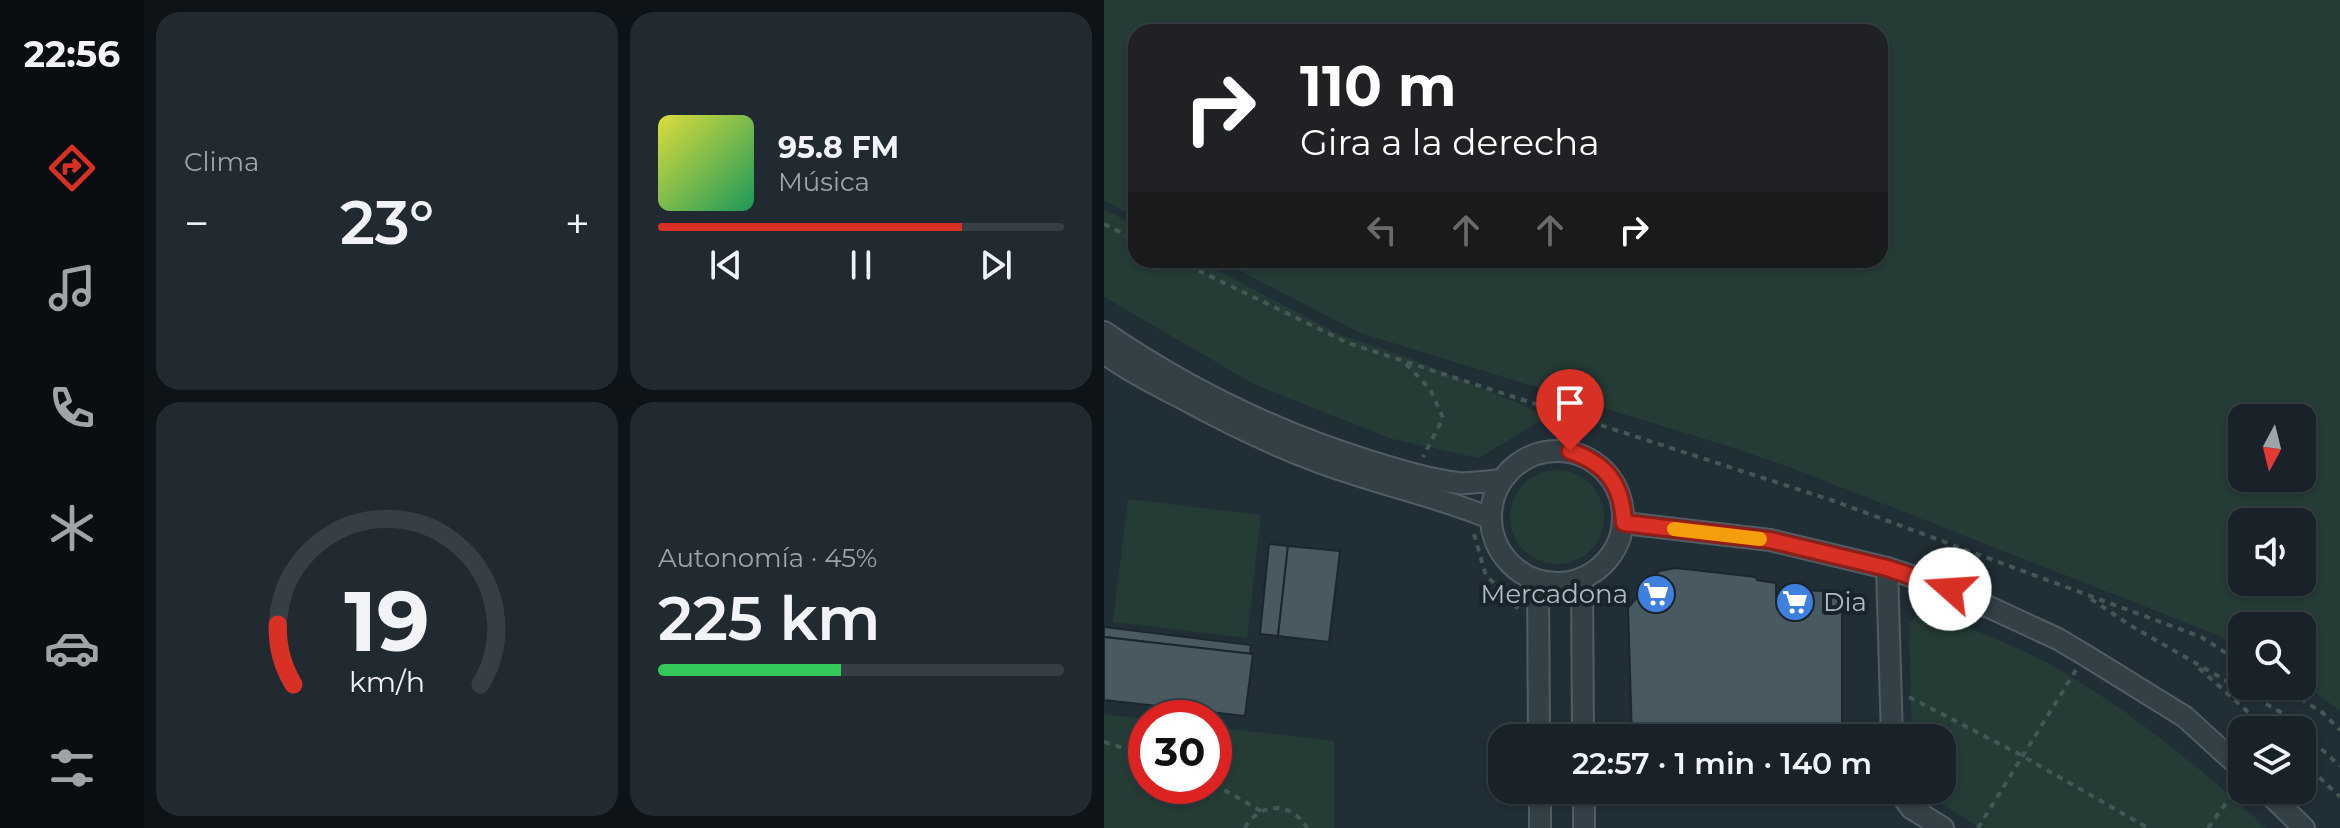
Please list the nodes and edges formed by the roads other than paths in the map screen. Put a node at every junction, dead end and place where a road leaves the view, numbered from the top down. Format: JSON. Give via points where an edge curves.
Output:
{"nodes":[{"id":1,"x":1104,"y":332,"type":"edge"},
{"id":2,"x":1104,"y":353,"type":"edge"},
{"id":3,"x":1501,"y":480,"type":"junction"},
{"id":4,"x":1490,"y":518,"type":"junction"},
{"id":5,"x":1624,"y":523,"type":"junction"},
{"id":6,"x":1887,"y":568,"type":"junction"},
{"id":7,"x":1582,"y":578,"type":"junction"},
{"id":8,"x":1538,"y":581,"type":"junction"},
{"id":9,"x":1539,"y":724,"type":"edge"},
{"id":10,"x":1583,"y":724,"type":"edge"},
{"id":11,"x":1892,"y":724,"type":"edge"},
{"id":12,"x":2228,"y":756,"type":"edge"},
{"id":13,"x":1540,"y":804,"type":"edge"},
{"id":14,"x":1584,"y":804,"type":"edge"},
{"id":15,"x":1908,"y":804,"type":"edge"},
{"id":16,"x":2279,"y":804,"type":"edge"},
{"id":17,"x":1540,"y":828,"type":"edge"},
{"id":18,"x":1584,"y":828,"type":"edge"},
{"id":19,"x":1943,"y":828,"type":"edge"},
{"id":20,"x":2304,"y":828,"type":"edge"}],
"edges":[{"from":1,"to":3,"type":"street","via":[[1232,406],[1320,446],[1418,477],[1462,483]]},
{"from":2,"to":4,"type":"street","via":[[1225,422],[1315,461]]},
{"from":3,"to":4,"type":"street"},
{"from":3,"to":5,"type":"street","via":[[1531,455],[1570,451],[1588,458],[1616,485]]},
{"from":4,"to":8,"type":"street","via":[[1504,557]]},
{"from":5,"to":6,"type":"street","via":[[1770,540]]},
{"from":5,"to":7,"type":"street","via":[[1611,557]]},
{"from":6,"to":11,"type":"street"},
{"from":6,"to":12,"type":"street","via":[[1950,589],[2058,639],[2185,717]]},
{"from":7,"to":8,"type":"street"},
{"from":7,"to":10,"type":"street"},
{"from":8,"to":9,"type":"street"},
{"from":13,"to":17,"type":"street"},
{"from":14,"to":18,"type":"street"},
{"from":15,"to":19,"type":"street"},
{"from":16,"to":20,"type":"street"}]}
